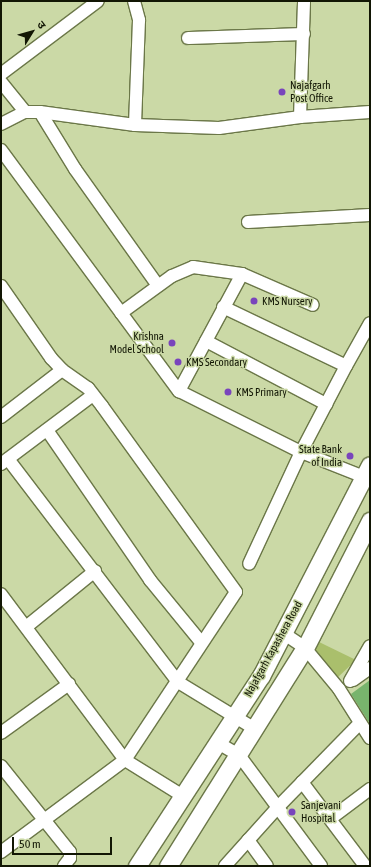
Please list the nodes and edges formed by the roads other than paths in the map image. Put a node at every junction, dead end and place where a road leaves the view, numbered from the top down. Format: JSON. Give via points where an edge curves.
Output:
{"nodes":[{"id":1,"x":98,"y":1,"type":"edge"},
{"id":2,"x":134,"y":1,"type":"edge"},
{"id":3,"x":304,"y":1,"type":"edge"},
{"id":4,"x":304,"y":34,"type":"junction"},
{"id":5,"x":188,"y":38,"type":"dead end"},
{"id":6,"x":1,"y":74,"type":"edge"},
{"id":7,"x":1,"y":82,"type":"edge"},
{"id":8,"x":25,"y":112,"type":"junction"},
{"id":9,"x":40,"y":112,"type":"junction"},
{"id":10,"x":370,"y":112,"type":"edge"},
{"id":11,"x":300,"y":117,"type":"junction"},
{"id":12,"x":1,"y":124,"type":"edge"},
{"id":13,"x":135,"y":125,"type":"junction"},
{"id":14,"x":1,"y":150,"type":"edge"},
{"id":15,"x":370,"y":215,"type":"edge"},
{"id":16,"x":248,"y":222,"type":"dead end"},
{"id":17,"x":242,"y":274,"type":"junction"},
{"id":18,"x":1,"y":286,"type":"edge"},
{"id":19,"x":158,"y":286,"type":"junction"},
{"id":20,"x":5,"y":301,"type":"edge"},
{"id":21,"x":313,"y":305,"type":"dead end"},
{"id":22,"x":223,"y":307,"type":"junction"},
{"id":23,"x":121,"y":313,"type":"junction"},
{"id":24,"x":370,"y":323,"type":"edge"},
{"id":25,"x":206,"y":341,"type":"junction"},
{"id":26,"x":346,"y":366,"type":"junction"},
{"id":27,"x":62,"y":370,"type":"junction"},
{"id":28,"x":179,"y":391,"type":"junction"},
{"id":29,"x":93,"y":395,"type":"junction"},
{"id":30,"x":326,"y":404,"type":"junction"},
{"id":31,"x":1,"y":417,"type":"edge"},
{"id":32,"x":47,"y":430,"type":"junction"},
{"id":33,"x":301,"y":452,"type":"junction"},
{"id":34,"x":4,"y":462,"type":"edge"},
{"id":35,"x":368,"y":473,"type":"edge"},
{"id":36,"x":370,"y":521,"type":"edge"},
{"id":37,"x":249,"y":564,"type":"dead end"},
{"id":38,"x":95,"y":572,"type":"junction"},
{"id":39,"x":1,"y":594,"type":"edge"},
{"id":40,"x":26,"y":627,"type":"junction"},
{"id":41,"x":283,"y":633,"type":"junction"},
{"id":42,"x":201,"y":642,"type":"junction"},
{"id":43,"x":370,"y":646,"type":"edge"},
{"id":44,"x":305,"y":648,"type":"junction"},
{"id":45,"x":370,"y":668,"type":"edge"},
{"id":46,"x":350,"y":681,"type":"junction"},
{"id":47,"x":178,"y":682,"type":"junction"},
{"id":48,"x":69,"y":684,"type":"junction"},
{"id":49,"x":339,"y":689,"type":"junction"},
{"id":50,"x":234,"y":716,"type":"junction"},
{"id":51,"x":359,"y":724,"type":"junction"},
{"id":52,"x":255,"y":729,"type":"junction"},
{"id":53,"x":1,"y":733,"type":"edge"},
{"id":54,"x":370,"y":738,"type":"edge"},
{"id":55,"x":218,"y":743,"type":"junction"},
{"id":56,"x":239,"y":755,"type":"junction"},
{"id":57,"x":125,"y":760,"type":"junction"},
{"id":58,"x":1,"y":766,"type":"edge"},
{"id":59,"x":302,"y":782,"type":"junction"},
{"id":60,"x":370,"y":789,"type":"edge"},
{"id":61,"x":183,"y":796,"type":"junction"},
{"id":62,"x":278,"y":807,"type":"junction"},
{"id":63,"x":45,"y":819,"type":"junction"},
{"id":64,"x":330,"y":819,"type":"junction"},
{"id":65,"x":248,"y":840,"type":"junction"},
{"id":66,"x":1,"y":852,"type":"edge"},
{"id":67,"x":173,"y":864,"type":"edge"},
{"id":68,"x":64,"y":866,"type":"edge"},
{"id":69,"x":137,"y":866,"type":"edge"},
{"id":70,"x":225,"y":866,"type":"edge"},
{"id":71,"x":267,"y":866,"type":"edge"},
{"id":72,"x":322,"y":866,"type":"edge"},
{"id":73,"x":365,"y":866,"type":"edge"}],
"edges":[{"from":1,"to":6,"type":"street"},
{"from":2,"to":13,"type":"street","via":[[139,20]]},
{"from":3,"to":4,"type":"street"},
{"from":4,"to":5,"type":"street"},
{"from":4,"to":11,"type":"street"},
{"from":7,"to":8,"type":"street"},
{"from":8,"to":9,"type":"street"},
{"from":8,"to":12,"type":"street"},
{"from":9,"to":13,"type":"street"},
{"from":9,"to":19,"type":"street","via":[[75,169]]},
{"from":10,"to":11,"type":"street"},
{"from":11,"to":13,"type":"street","via":[[219,128]]},
{"from":14,"to":23,"type":"street"},
{"from":15,"to":16,"type":"street"},
{"from":17,"to":19,"type":"street","via":[[193,267],[184,269]]},
{"from":17,"to":21,"type":"street"},
{"from":17,"to":22,"type":"street"},
{"from":18,"to":20,"type":"street"},
{"from":19,"to":23,"type":"street"},
{"from":20,"to":27,"type":"street"},
{"from":22,"to":25,"type":"street"},
{"from":22,"to":26,"type":"street"},
{"from":23,"to":28,"type":"street"},
{"from":24,"to":26,"type":"street"},
{"from":25,"to":28,"type":"street"},
{"from":25,"to":30,"type":"street"},
{"from":26,"to":30,"type":"street"},
{"from":27,"to":29,"type":"street","via":[[75,377]]},
{"from":27,"to":31,"type":"street"},
{"from":28,"to":33,"type":"street"},
{"from":29,"to":32,"type":"street"},
{"from":29,"to":42,"type":"street","via":[[235,590]]},
{"from":30,"to":33,"type":"street"},
{"from":32,"to":34,"type":"street"},
{"from":32,"to":42,"type":"street","via":[[150,580]]},
{"from":33,"to":35,"type":"street"},
{"from":33,"to":37,"type":"street"},
{"from":34,"to":38,"type":"street"},
{"from":35,"to":41,"type":"main road","name":"Najafgarh Kapashera Road"},
{"from":36,"to":44,"type":"main road"},
{"from":38,"to":40,"type":"street"},
{"from":38,"to":47,"type":"street"},
{"from":39,"to":40,"type":"street"},
{"from":40,"to":48,"type":"street"},
{"from":41,"to":44,"type":"street"},
{"from":41,"to":50,"type":"main road","name":"Najafgarh Kapashera Road","via":[[260,676]]},
{"from":42,"to":47,"type":"street"},
{"from":43,"to":46,"type":"street"},
{"from":44,"to":49,"type":"street"},
{"from":44,"to":52,"type":"main road"},
{"from":45,"to":46,"type":"street"},
{"from":46,"to":49,"type":"street"},
{"from":47,"to":50,"type":"street"},
{"from":47,"to":57,"type":"street"},
{"from":48,"to":53,"type":"street"},
{"from":48,"to":57,"type":"street"},
{"from":49,"to":51,"type":"street"},
{"from":50,"to":52,"type":"street"},
{"from":50,"to":55,"type":"main road","name":"Najafgarh Kapashera Road"},
{"from":51,"to":54,"type":"street"},
{"from":51,"to":59,"type":"street"},
{"from":52,"to":56,"type":"main road"},
{"from":55,"to":56,"type":"street"},
{"from":55,"to":61,"type":"main road","name":"Najafgarh Kapashera Road"},
{"from":56,"to":62,"type":"street"},
{"from":56,"to":67,"type":"main road"},
{"from":57,"to":61,"type":"street"},
{"from":57,"to":63,"type":"street"},
{"from":58,"to":63,"type":"street"},
{"from":59,"to":62,"type":"street"},
{"from":59,"to":64,"type":"street"},
{"from":60,"to":64,"type":"street"},
{"from":61,"to":69,"type":"main road","name":"Najafgarh Kapashera Road"},
{"from":62,"to":65,"type":"street"},
{"from":62,"to":72,"type":"street"},
{"from":63,"to":66,"type":"street"},
{"from":63,"to":68,"type":"street","via":[[71,855]]},
{"from":64,"to":73,"type":"street"},
{"from":65,"to":70,"type":"street"},
{"from":65,"to":71,"type":"street"}]}
